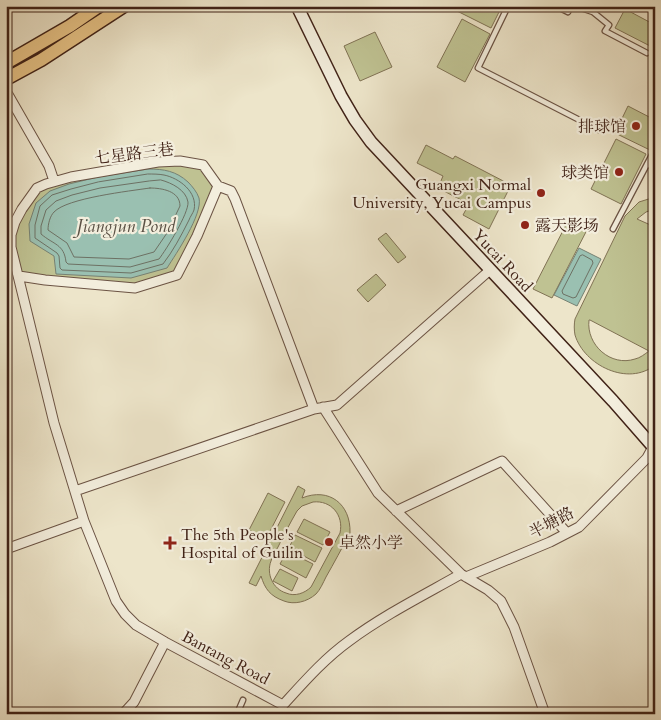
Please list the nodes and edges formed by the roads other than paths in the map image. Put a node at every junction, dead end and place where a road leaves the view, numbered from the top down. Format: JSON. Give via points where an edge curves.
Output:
{"nodes":[{"id":1,"x":99,"y":6,"type":"edge"},
{"id":2,"x":124,"y":6,"type":"edge"},
{"id":3,"x":297,"y":6,"type":"edge"},
{"id":4,"x":508,"y":6,"type":"edge"},
{"id":5,"x":556,"y":6,"type":"edge"},
{"id":6,"x":573,"y":6,"type":"edge"},
{"id":7,"x":596,"y":6,"type":"edge"},
{"id":8,"x":645,"y":6,"type":"edge"},
{"id":9,"x":655,"y":11,"type":"edge"},
{"id":10,"x":593,"y":12,"type":"junction"},
{"id":11,"x":647,"y":53,"type":"dead end"},
{"id":12,"x":6,"y":63,"type":"edge"},
{"id":13,"x":6,"y":79,"type":"edge"},
{"id":14,"x":6,"y":91,"type":"edge"},
{"id":15,"x":599,"y":130,"type":"dead end"},
{"id":16,"x":655,"y":149,"type":"edge"},
{"id":17,"x":647,"y":164,"type":"junction"},
{"id":18,"x":655,"y":168,"type":"edge"},
{"id":19,"x":54,"y":181,"type":"junction"},
{"id":20,"x":218,"y":186,"type":"junction"},
{"id":21,"x":613,"y":230,"type":"dead end"},
{"id":22,"x":9,"y":248,"type":"edge"},
{"id":23,"x":490,"y":270,"type":"junction"},
{"id":24,"x":19,"y":276,"type":"junction"},
{"id":25,"x":318,"y":408,"type":"junction"},
{"id":26,"x":654,"y":446,"type":"edge"},
{"id":27,"x":75,"y":491,"type":"junction"},
{"id":28,"x":396,"y":511,"type":"junction"},
{"id":29,"x":84,"y":521,"type":"junction"},
{"id":30,"x":566,"y":533,"type":"junction"},
{"id":31,"x":6,"y":549,"type":"edge"},
{"id":32,"x":463,"y":575,"type":"junction"},
{"id":33,"x":165,"y":642,"type":"junction"},
{"id":34,"x":243,"y":700,"type":"dead end"},
{"id":35,"x":282,"y":709,"type":"edge"},
{"id":36,"x":123,"y":714,"type":"edge"},
{"id":37,"x":237,"y":714,"type":"edge"},
{"id":38,"x":546,"y":714,"type":"edge"}],
"edges":[{"from":1,"to":12,"type":"main road"},
{"from":2,"to":13,"type":"main road"},
{"from":3,"to":23,"type":"main road","name":"Yucai Road","via":[[341,96],[371,142]]},
{"from":4,"to":15,"type":"lane","via":[[478,68]]},
{"from":5,"to":6,"type":"lane","via":[[568,12]]},
{"from":6,"to":10,"type":"lane"},
{"from":7,"to":10,"type":"lane"},
{"from":8,"to":9,"type":"lane"},
{"from":10,"to":11,"type":"lane","via":[[609,25],[605,31]]},
{"from":14,"to":19,"type":"street","via":[[49,166]]},
{"from":16,"to":17,"type":"lane"},
{"from":17,"to":18,"type":"lane"},
{"from":17,"to":21,"type":"lane"},
{"from":19,"to":20,"type":"street","name":"七星路三巷","via":[[180,161],[203,165]]},
{"from":19,"to":22,"type":"street","name":"七星路三巷","via":[[37,188],[22,209]]},
{"from":20,"to":24,"type":"street","via":[[198,236],[176,275],[135,288]]},
{"from":20,"to":25,"type":"street","name":"七星路三巷","via":[[231,191],[235,199]]},
{"from":22,"to":24,"type":"street","name":"Bantang Road"},
{"from":23,"to":25,"type":"street","via":[[336,405]]},
{"from":23,"to":26,"type":"main road","name":"Yucai Road"},
{"from":24,"to":27,"type":"street","name":"Bantang Road","via":[[54,423]]},
{"from":25,"to":27,"type":"street"},
{"from":25,"to":28,"type":"street","name":"七星路三巷","via":[[378,493]]},
{"from":26,"to":30,"type":"street","name":"半塘路","via":[[647,458],[579,527]]},
{"from":27,"to":29,"type":"street","name":"Bantang Road"},
{"from":28,"to":30,"type":"street","via":[[502,461]]},
{"from":28,"to":32,"type":"street","name":"七星路三巷"},
{"from":29,"to":31,"type":"street"},
{"from":29,"to":33,"type":"street","name":"Bantang Road","via":[[116,601],[136,625]]},
{"from":30,"to":32,"type":"street","name":"半塘路"},
{"from":32,"to":35,"type":"street","name":"Bantang Road","via":[[350,641],[328,658]]},
{"from":32,"to":38,"type":"street","name":"七星路三巷","via":[[501,601]]},
{"from":33,"to":35,"type":"street","name":"Bantang Road"},
{"from":33,"to":36,"type":"street","via":[[134,702]]},
{"from":34,"to":37,"type":"lane"}]}
